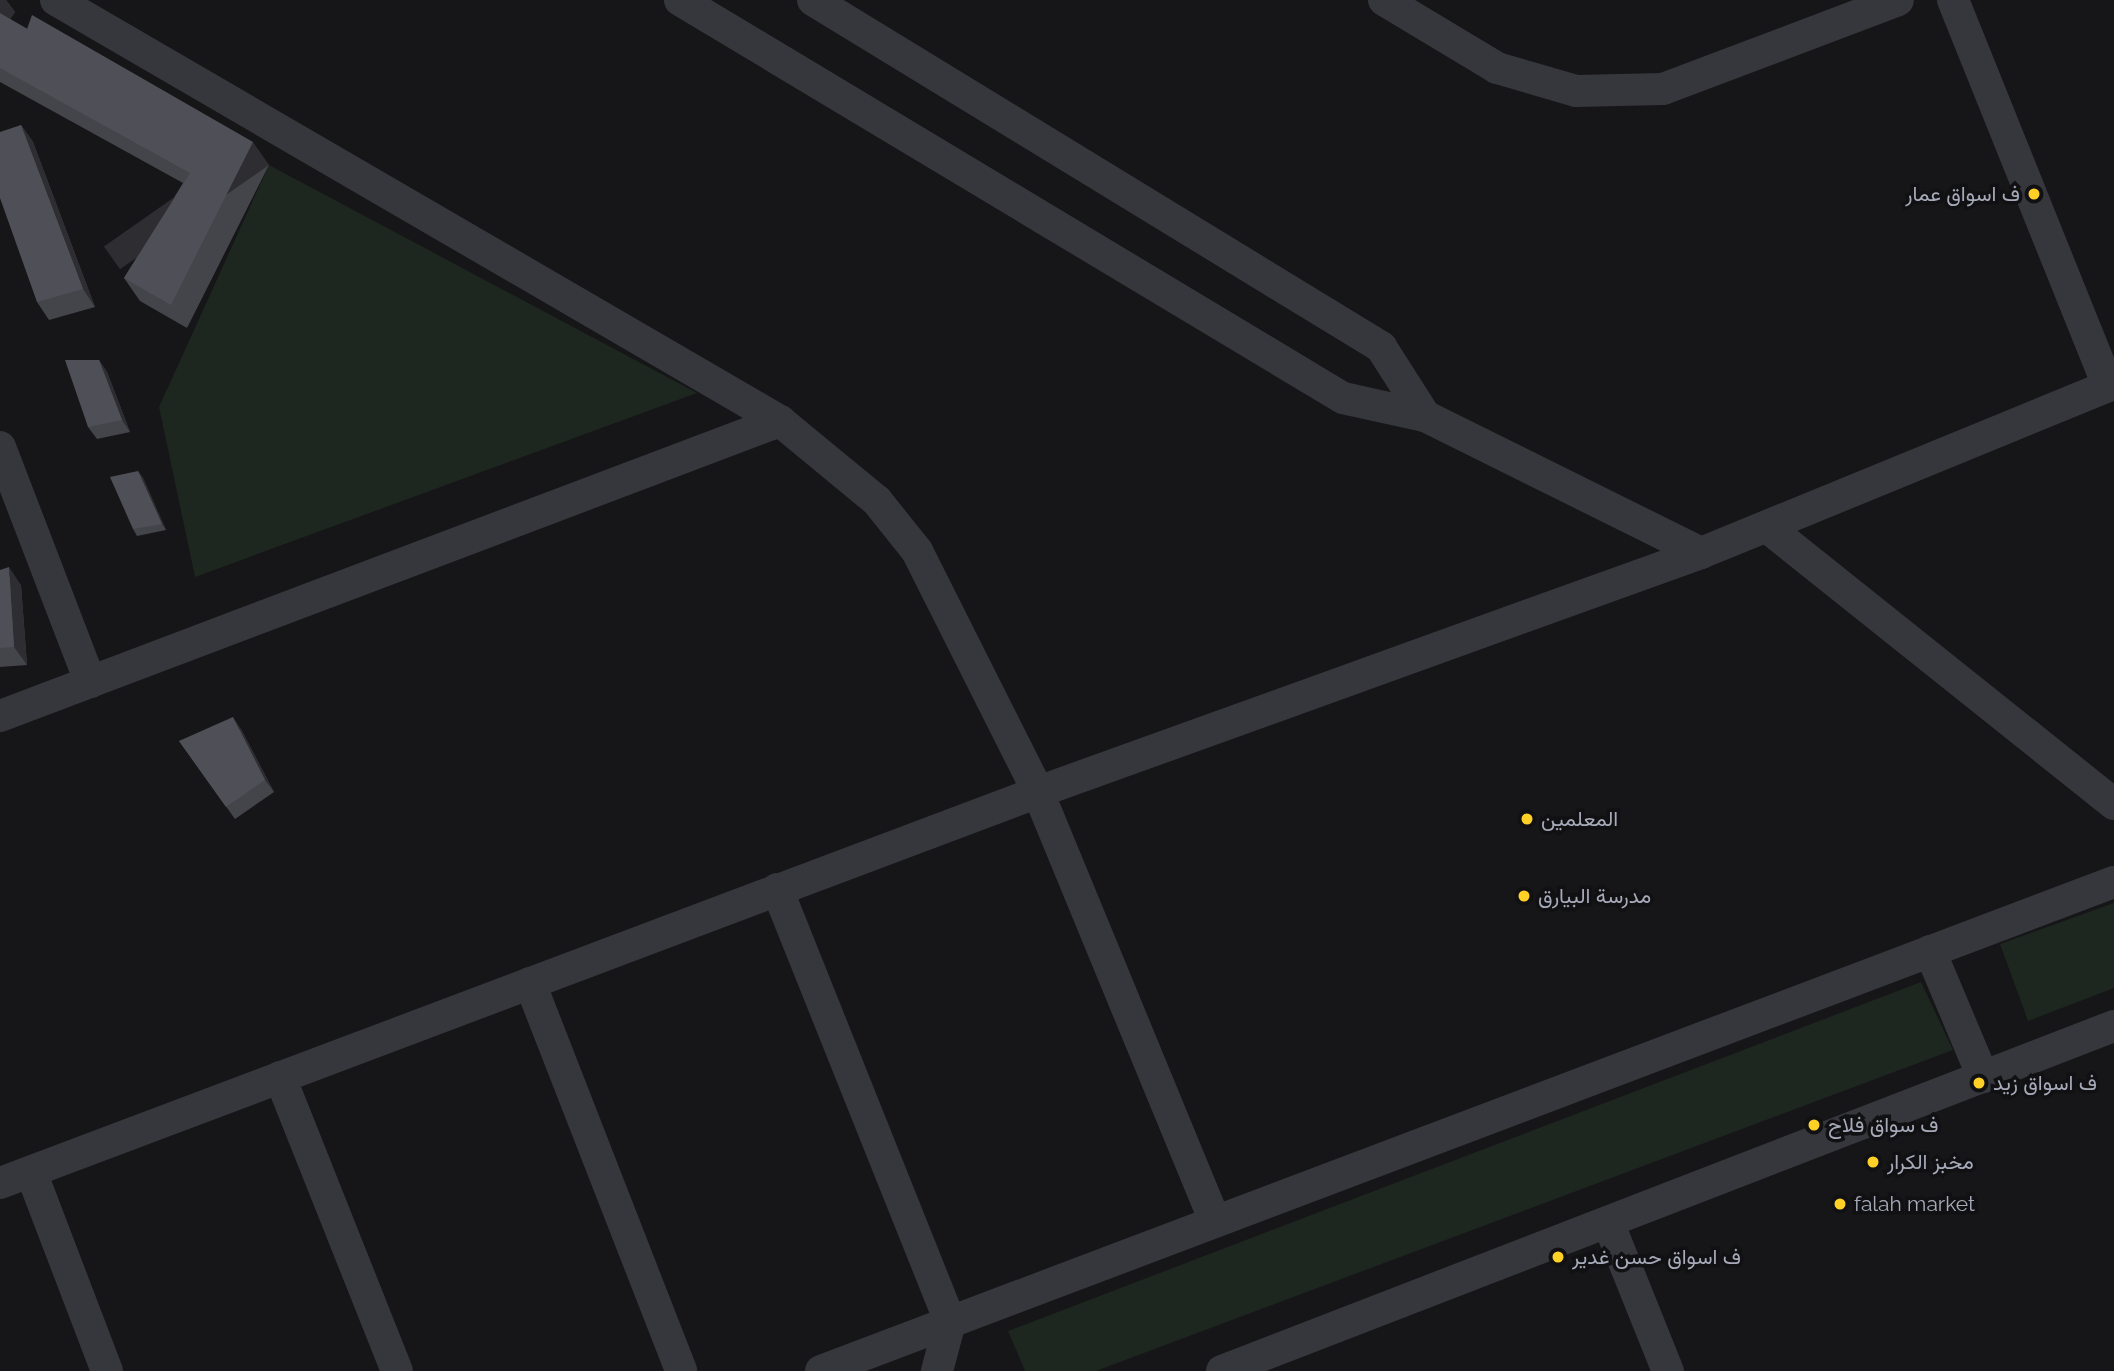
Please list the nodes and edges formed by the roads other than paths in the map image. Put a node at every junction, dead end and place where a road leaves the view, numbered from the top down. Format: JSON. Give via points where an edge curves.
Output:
{"nodes":[{"id":1,"x":56,"y":0,"type":"edge"},
{"id":2,"x":680,"y":0,"type":"edge"},
{"id":3,"x":813,"y":0,"type":"edge"},
{"id":4,"x":1384,"y":0,"type":"edge"},
{"id":5,"x":1898,"y":0,"type":"edge"},
{"id":6,"x":1953,"y":0,"type":"edge"},
{"id":7,"x":2111,"y":385,"type":"edge"},
{"id":8,"x":1425,"y":416,"type":"junction"},
{"id":9,"x":780,"y":421,"type":"junction"},
{"id":10,"x":0,"y":447,"type":"edge"},
{"id":11,"x":1768,"y":527,"type":"junction"},
{"id":12,"x":1701,"y":552,"type":"junction"},
{"id":13,"x":90,"y":682,"type":"junction"},
{"id":14,"x":0,"y":716,"type":"edge"},
{"id":15,"x":1038,"y":792,"type":"junction"},
{"id":16,"x":2114,"y":804,"type":"edge"},
{"id":17,"x":2114,"y":882,"type":"edge"},
{"id":18,"x":777,"y":889,"type":"junction"},
{"id":19,"x":1930,"y":951,"type":"junction"},
{"id":20,"x":530,"y":982,"type":"junction"},
{"id":21,"x":2114,"y":1026,"type":"edge"},
{"id":22,"x":281,"y":1077,"type":"junction"},
{"id":23,"x":1983,"y":1077,"type":"junction"},
{"id":24,"x":31,"y":1172,"type":"junction"},
{"id":25,"x":0,"y":1183,"type":"edge"},
{"id":26,"x":1215,"y":1221,"type":"junction"},
{"id":27,"x":1608,"y":1222,"type":"junction"},
{"id":28,"x":950,"y":1322,"type":"junction"},
{"id":29,"x":107,"y":1371,"type":"edge"},
{"id":30,"x":397,"y":1371,"type":"edge"},
{"id":31,"x":681,"y":1371,"type":"edge"},
{"id":32,"x":821,"y":1371,"type":"edge"},
{"id":33,"x":937,"y":1371,"type":"edge"},
{"id":34,"x":1222,"y":1371,"type":"edge"},
{"id":35,"x":1668,"y":1371,"type":"edge"}],
"edges":[{"from":1,"to":9,"type":"street"},
{"from":2,"to":8,"type":"street","via":[[1343,398]]},
{"from":3,"to":8,"type":"street","via":[[1381,348]]},
{"from":4,"to":5,"type":"street","via":[[1497,68],[1576,91],[1663,89]]},
{"from":6,"to":7,"type":"street"},
{"from":7,"to":11,"type":"street"},
{"from":8,"to":12,"type":"street"},
{"from":9,"to":13,"type":"street"},
{"from":9,"to":15,"type":"street","via":[[877,501],[917,551]]},
{"from":10,"to":13,"type":"street"},
{"from":11,"to":12,"type":"street"},
{"from":11,"to":16,"type":"street"},
{"from":12,"to":15,"type":"street"},
{"from":13,"to":14,"type":"street"},
{"from":15,"to":18,"type":"street"},
{"from":15,"to":26,"type":"street"},
{"from":17,"to":19,"type":"street"},
{"from":18,"to":20,"type":"street"},
{"from":18,"to":28,"type":"street"},
{"from":19,"to":23,"type":"street"},
{"from":19,"to":26,"type":"street"},
{"from":20,"to":22,"type":"street"},
{"from":20,"to":31,"type":"street"},
{"from":21,"to":23,"type":"street"},
{"from":22,"to":24,"type":"street"},
{"from":22,"to":30,"type":"street"},
{"from":23,"to":27,"type":"street"},
{"from":24,"to":25,"type":"street"},
{"from":24,"to":29,"type":"street"},
{"from":26,"to":28,"type":"street"},
{"from":27,"to":34,"type":"street"},
{"from":27,"to":35,"type":"street"},
{"from":28,"to":32,"type":"street"},
{"from":28,"to":33,"type":"street"}]}
